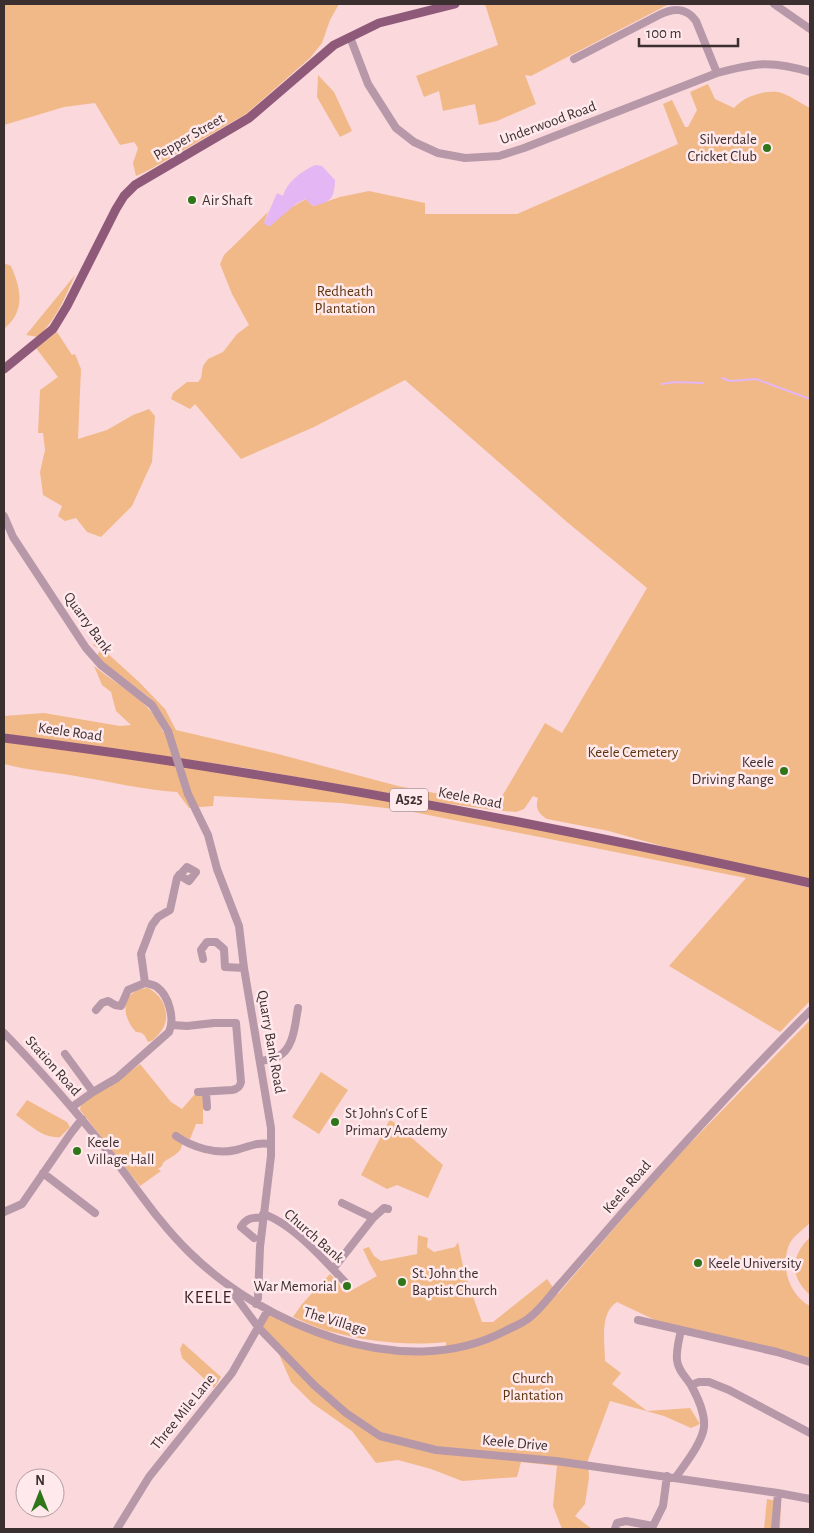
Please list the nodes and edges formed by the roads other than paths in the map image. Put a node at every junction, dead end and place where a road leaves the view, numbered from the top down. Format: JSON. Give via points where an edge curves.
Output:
{"nodes":[{"id":1,"x":455,"y":4,"type":"edge"},
{"id":2,"x":774,"y":4,"type":"edge"},
{"id":3,"x":783,"y":6,"type":"edge"},
{"id":4,"x":810,"y":29,"type":"edge"},
{"id":5,"x":350,"y":37,"type":"junction"},
{"id":6,"x":580,"y":58,"type":"dead end"},
{"id":7,"x":810,"y":72,"type":"edge"},
{"id":8,"x":717,"y":73,"type":"junction"},
{"id":9,"x":4,"y":370,"type":"edge"},
{"id":10,"x":4,"y":516,"type":"edge"},
{"id":11,"x":4,"y":738,"type":"edge"},
{"id":12,"x":188,"y":794,"type":"joint"},
{"id":13,"x":179,"y":875,"type":"dead end"},
{"id":14,"x":810,"y":884,"type":"edge"},
{"id":15,"x":203,"y":959,"type":"dead end"},
{"id":16,"x":244,"y":968,"type":"junction"},
{"id":17,"x":145,"y":983,"type":"junction"},
{"id":18,"x":121,"y":1006,"type":"junction"},
{"id":19,"x":298,"y":1008,"type":"dead end"},
{"id":20,"x":96,"y":1010,"type":"dead end"},
{"id":21,"x":810,"y":1011,"type":"edge"},
{"id":22,"x":122,"y":1015,"type":"dead end"},
{"id":23,"x":172,"y":1025,"type":"junction"},
{"id":24,"x":4,"y":1033,"type":"edge"},
{"id":25,"x":65,"y":1054,"type":"dead end"},
{"id":26,"x":261,"y":1061,"type":"junction"},
{"id":27,"x":93,"y":1092,"type":"junction"},
{"id":28,"x":207,"y":1107,"type":"dead end"},
{"id":29,"x":72,"y":1108,"type":"junction"},
{"id":30,"x":82,"y":1119,"type":"junction"},
{"id":31,"x":176,"y":1136,"type":"dead end"},
{"id":32,"x":271,"y":1144,"type":"junction"},
{"id":33,"x":43,"y":1173,"type":"junction"},
{"id":34,"x":342,"y":1203,"type":"dead end"},
{"id":35,"x":388,"y":1209,"type":"dead end"},
{"id":36,"x":4,"y":1212,"type":"edge"},
{"id":37,"x":95,"y":1213,"type":"dead end"},
{"id":38,"x":262,"y":1216,"type":"junction"},
{"id":39,"x":373,"y":1218,"type":"junction"},
{"id":40,"x":254,"y":1238,"type":"dead end"},
{"id":41,"x":333,"y":1269,"type":"junction"},
{"id":42,"x":345,"y":1282,"type":"dead end"},
{"id":43,"x":227,"y":1284,"type":"junction"},
{"id":44,"x":256,"y":1304,"type":"junction"},
{"id":45,"x":268,"y":1310,"type":"junction"},
{"id":46,"x":638,"y":1320,"type":"dead end"},
{"id":47,"x":258,"y":1327,"type":"junction"},
{"id":48,"x":681,"y":1330,"type":"junction"},
{"id":49,"x":446,"y":1350,"type":"joint"},
{"id":50,"x":810,"y":1362,"type":"edge"},
{"id":51,"x":691,"y":1385,"type":"junction"},
{"id":52,"x":810,"y":1433,"type":"edge"},
{"id":53,"x":666,"y":1476,"type":"junction"},
{"id":54,"x":676,"y":1477,"type":"junction"},
{"id":55,"x":778,"y":1492,"type":"junction"},
{"id":56,"x":810,"y":1499,"type":"edge"},
{"id":57,"x":654,"y":1528,"type":"edge"},
{"id":58,"x":117,"y":1529,"type":"edge"},
{"id":59,"x":615,"y":1529,"type":"edge"},
{"id":60,"x":775,"y":1529,"type":"edge"}],
"edges":[{"from":1,"to":5,"type":"main road","name":"Pepper Street","via":[[379,24]]},
{"from":2,"to":3,"type":"street"},
{"from":3,"to":4,"type":"street"},
{"from":5,"to":8,"type":"street","name":"Underwood Road","via":[[368,84],[396,128],[414,142],[438,153],[464,158],[499,156],[517,151]]},
{"from":5,"to":9,"type":"main road","name":"Pepper Street","via":[[324,52],[249,118],[134,185],[116,209],[53,329]]},
{"from":6,"to":8,"type":"street","via":[[669,10],[680,10],[696,21]]},
{"from":7,"to":8,"type":"street","name":"Underwood Road","via":[[764,63]]},
{"from":10,"to":12,"type":"street","name":"Quarry Bank","bridge":true,"via":[[13,537],[86,648],[101,665],[152,705],[168,731]]},
{"from":11,"to":14,"type":"main road","name":"Keele Road","number":"A525","via":[[361,791],[526,822]]},
{"from":12,"to":16,"type":"street","name":"Quarry Bank Road","via":[[208,835],[239,926]]},
{"from":13,"to":17,"type":"street","via":[[170,910],[152,925],[140,954]]},
{"from":15,"to":16,"type":"street","via":[[201,950],[207,942],[216,942],[224,950],[225,967]]},
{"from":16,"to":26,"type":"street","name":"Quarry Bank Road"},
{"from":17,"to":18,"type":"street","via":[[128,990]]},
{"from":17,"to":23,"type":"street","via":[[157,987],[164,996]]},
{"from":18,"to":20,"type":"street","via":[[108,1002]]},
{"from":18,"to":22,"type":"street"},
{"from":19,"to":26,"type":"street","via":[[287,1049],[277,1057]]},
{"from":21,"to":49,"type":"street","name":"Keele Road","via":[[685,1141],[528,1319],[487,1340]]},
{"from":23,"to":27,"type":"street","via":[[169,1032],[117,1078]]},
{"from":23,"to":28,"type":"street","via":[[236,1023],[242,1082],[232,1090],[202,1092]]},
{"from":24,"to":29,"type":"street","name":"Station Road"},
{"from":25,"to":27,"type":"street"},
{"from":26,"to":32,"type":"street","name":"Quarry Bank Road"},
{"from":27,"to":29,"type":"street"},
{"from":29,"to":30,"type":"street","name":"Station Road"},
{"from":30,"to":33,"type":"street"},
{"from":30,"to":43,"type":"street","name":"The Village","via":[[166,1228]]},
{"from":31,"to":32,"type":"street","via":[[195,1147],[225,1152],[259,1142]]},
{"from":32,"to":38,"type":"street","name":"Quarry Bank Road"},
{"from":33,"to":36,"type":"street","via":[[22,1204]]},
{"from":33,"to":37,"type":"street"},
{"from":34,"to":39,"type":"street"},
{"from":35,"to":39,"type":"street","via":[[384,1208]]},
{"from":38,"to":40,"type":"street","via":[[238,1225]]},
{"from":38,"to":41,"type":"street","name":"Church Bank","via":[[272,1217],[289,1228]]},
{"from":38,"to":44,"type":"street","name":"Quarry Bank Road"},
{"from":39,"to":41,"type":"street","via":[[341,1264]]},
{"from":41,"to":42,"type":"street","name":"Church Bank"},
{"from":43,"to":44,"type":"street","name":"The Village"},
{"from":43,"to":47,"type":"street","name":"The Village"},
{"from":44,"to":45,"type":"street","name":"The Village"},
{"from":45,"to":47,"type":"street","name":"Three Mile Lane"},
{"from":45,"to":49,"type":"street","name":"The Village","via":[[337,1339],[391,1349]]},
{"from":46,"to":48,"type":"street"},
{"from":47,"to":53,"type":"street","name":"Keele Drive","via":[[314,1385],[346,1413],[380,1436],[436,1450],[556,1461]]},
{"from":47,"to":58,"type":"street","name":"Three Mile Lane","via":[[232,1373],[149,1477]]},
{"from":48,"to":50,"type":"street"},
{"from":48,"to":51,"type":"street","via":[[677,1363]]},
{"from":51,"to":52,"type":"street","via":[[709,1382],[729,1390]]},
{"from":51,"to":54,"type":"street","via":[[704,1428]]},
{"from":53,"to":54,"type":"street","name":"Keele Drive"},
{"from":53,"to":57,"type":"street","via":[[663,1506]]},
{"from":54,"to":55,"type":"street","name":"Keele Drive"},
{"from":55,"to":56,"type":"street","name":"Keele Drive"},
{"from":55,"to":60,"type":"street"},
{"from":57,"to":59,"type":"street","via":[[626,1521],[617,1524]]}]}
